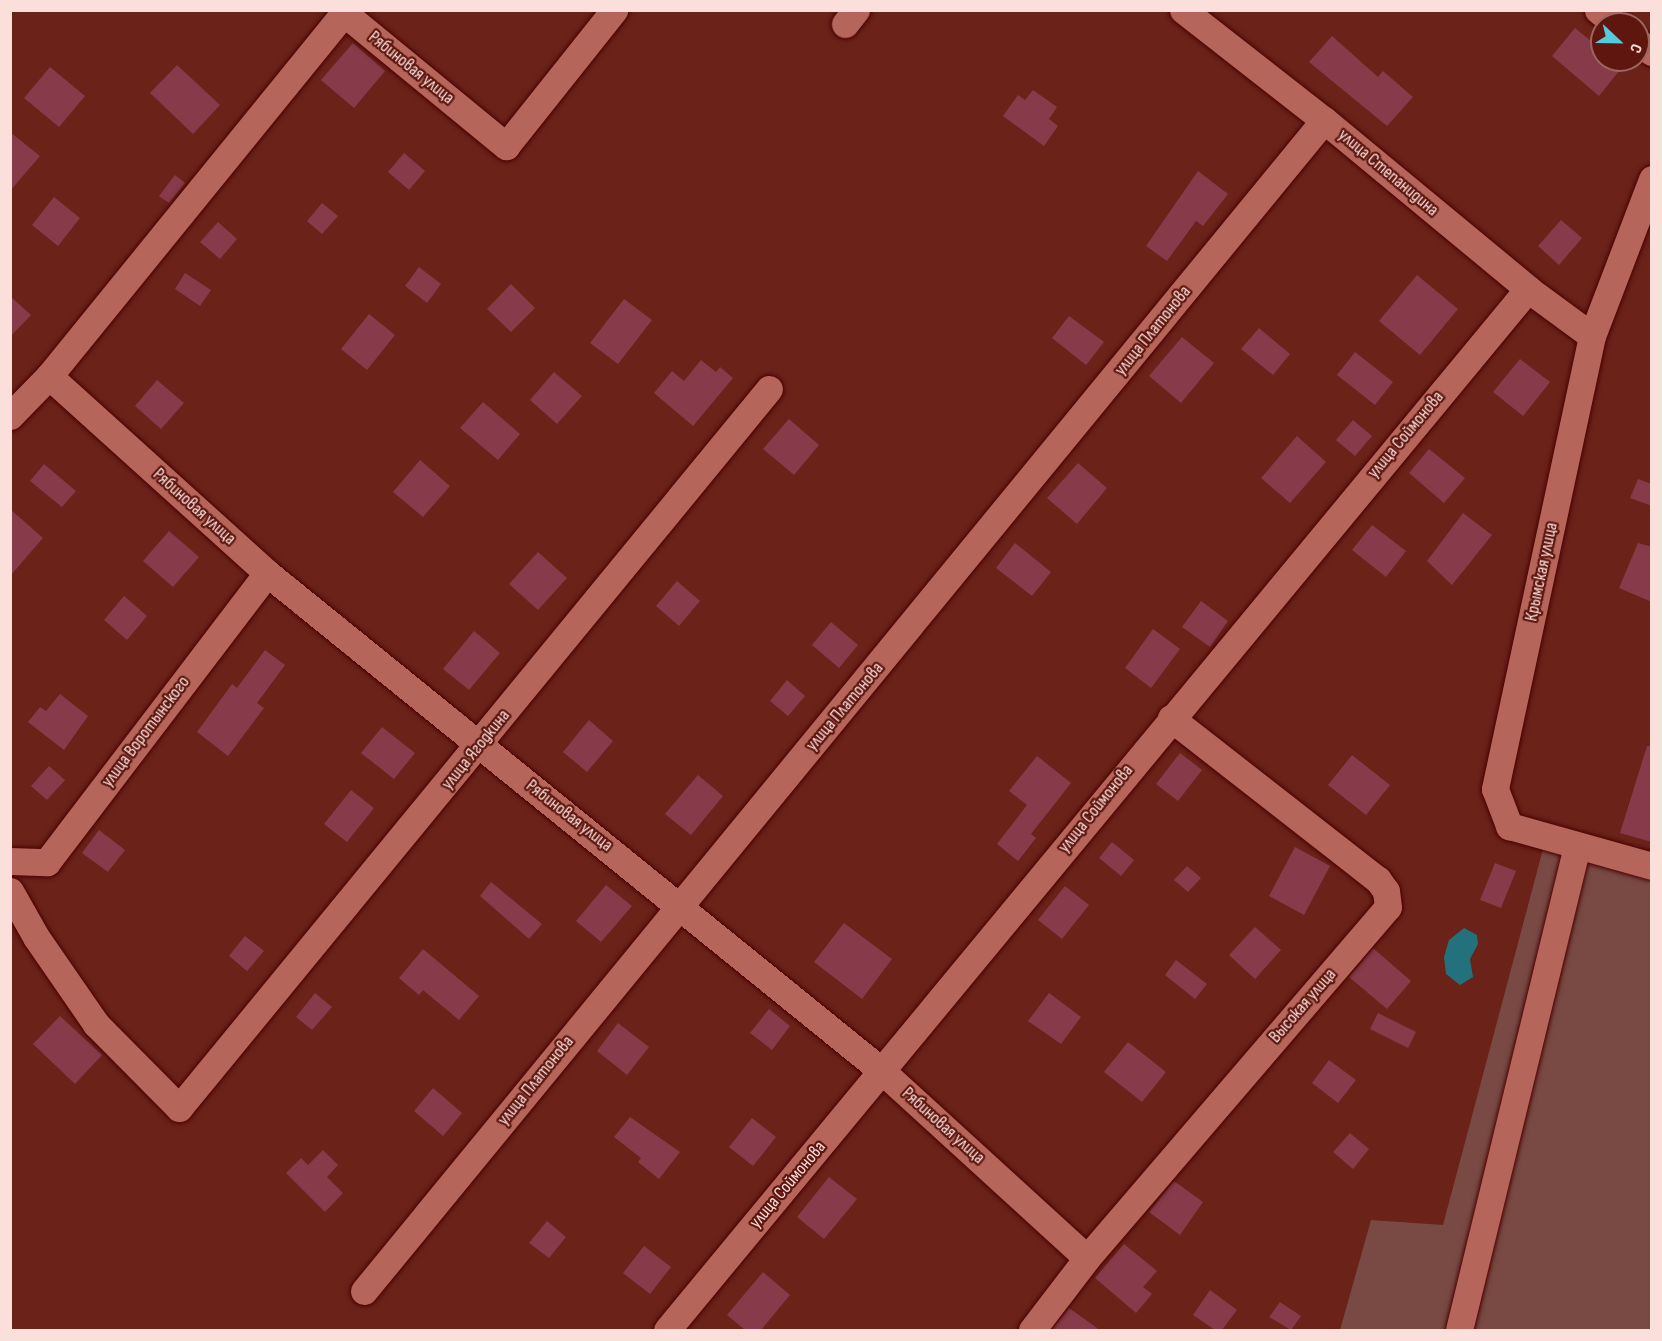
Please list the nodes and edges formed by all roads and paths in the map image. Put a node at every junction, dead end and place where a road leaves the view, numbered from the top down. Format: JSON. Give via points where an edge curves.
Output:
{"nodes":[{"id":1,"x":614,"y":10,"type":"edge"},
{"id":2,"x":1183,"y":10,"type":"edge"},
{"id":3,"x":1324,"y":120,"type":"junction"},
{"id":4,"x":1652,"y":179,"type":"edge"},
{"id":5,"x":1528,"y":290,"type":"junction"},
{"id":6,"x":1592,"y":336,"type":"junction"},
{"id":7,"x":49,"y":375,"type":"junction"},
{"id":8,"x":769,"y":389,"type":"dead end"},
{"id":9,"x":10,"y":416,"type":"edge"},
{"id":10,"x":267,"y":573,"type":"junction"},
{"id":11,"x":1171,"y":718,"type":"junction"},
{"id":12,"x":480,"y":746,"type":"junction"},
{"id":13,"x":1577,"y":846,"type":"junction"},
{"id":14,"x":10,"y":861,"type":"edge"},
{"id":15,"x":1652,"y":866,"type":"edge"},
{"id":16,"x":10,"y":891,"type":"edge"},
{"id":17,"x":681,"y":905,"type":"junction"},
{"id":18,"x":882,"y":1071,"type":"junction"},
{"id":19,"x":1087,"y":1258,"type":"junction"},
{"id":20,"x":364,"y":1291,"type":"dead end"},
{"id":21,"x":667,"y":1330,"type":"edge"},
{"id":22,"x":1032,"y":1330,"type":"edge"},
{"id":23,"x":1459,"y":1330,"type":"edge"}],
"edges":[{"from":1,"to":7,"type":"street","name":"Рябиновая улица","via":[[506,146],[344,13]]},
{"from":2,"to":3,"type":"street","name":"улица Степанидина"},
{"from":3,"to":5,"type":"street","name":"улица Степанидина"},
{"from":3,"to":17,"type":"street","name":"улица Платонова"},
{"from":4,"to":6,"type":"street","name":"Крымская улица"},
{"from":5,"to":6,"type":"street","name":"улица Степанидина"},
{"from":5,"to":11,"type":"street","name":"улица Соймонова"},
{"from":6,"to":13,"type":"street","name":"Крымская улица","via":[[1495,789],[1509,826]]},
{"from":7,"to":9,"type":"street","name":"Рябиновая улица"},
{"from":7,"to":10,"type":"street","name":"Рябиновая улица"},
{"from":8,"to":12,"type":"street","name":"улица Ягодкина"},
{"from":10,"to":12,"type":"street","name":"Рябиновая улица"},
{"from":10,"to":14,"type":"street","name":"улица Воротынского","via":[[47,862]]},
{"from":11,"to":18,"type":"street","name":"улица Соймонова"},
{"from":11,"to":19,"type":"street","name":"Высокая улица","via":[[1378,880],[1386,891],[1388,907]]},
{"from":12,"to":16,"type":"street","name":"улица Ягодкина","via":[[179,1108],[96,1024],[36,937]]},
{"from":12,"to":17,"type":"street","name":"Рябиновая улица"},
{"from":13,"to":15,"type":"street","name":"Крымская улица"},
{"from":13,"to":23,"type":"street"},
{"from":17,"to":18,"type":"street","name":"Рябиновая улица"},
{"from":17,"to":20,"type":"street","name":"улица Платонова"},
{"from":18,"to":19,"type":"street","name":"Рябиновая улица"},
{"from":18,"to":21,"type":"street","name":"улица Соймонова"},
{"from":19,"to":22,"type":"street","name":"Высокая улица"}]}
